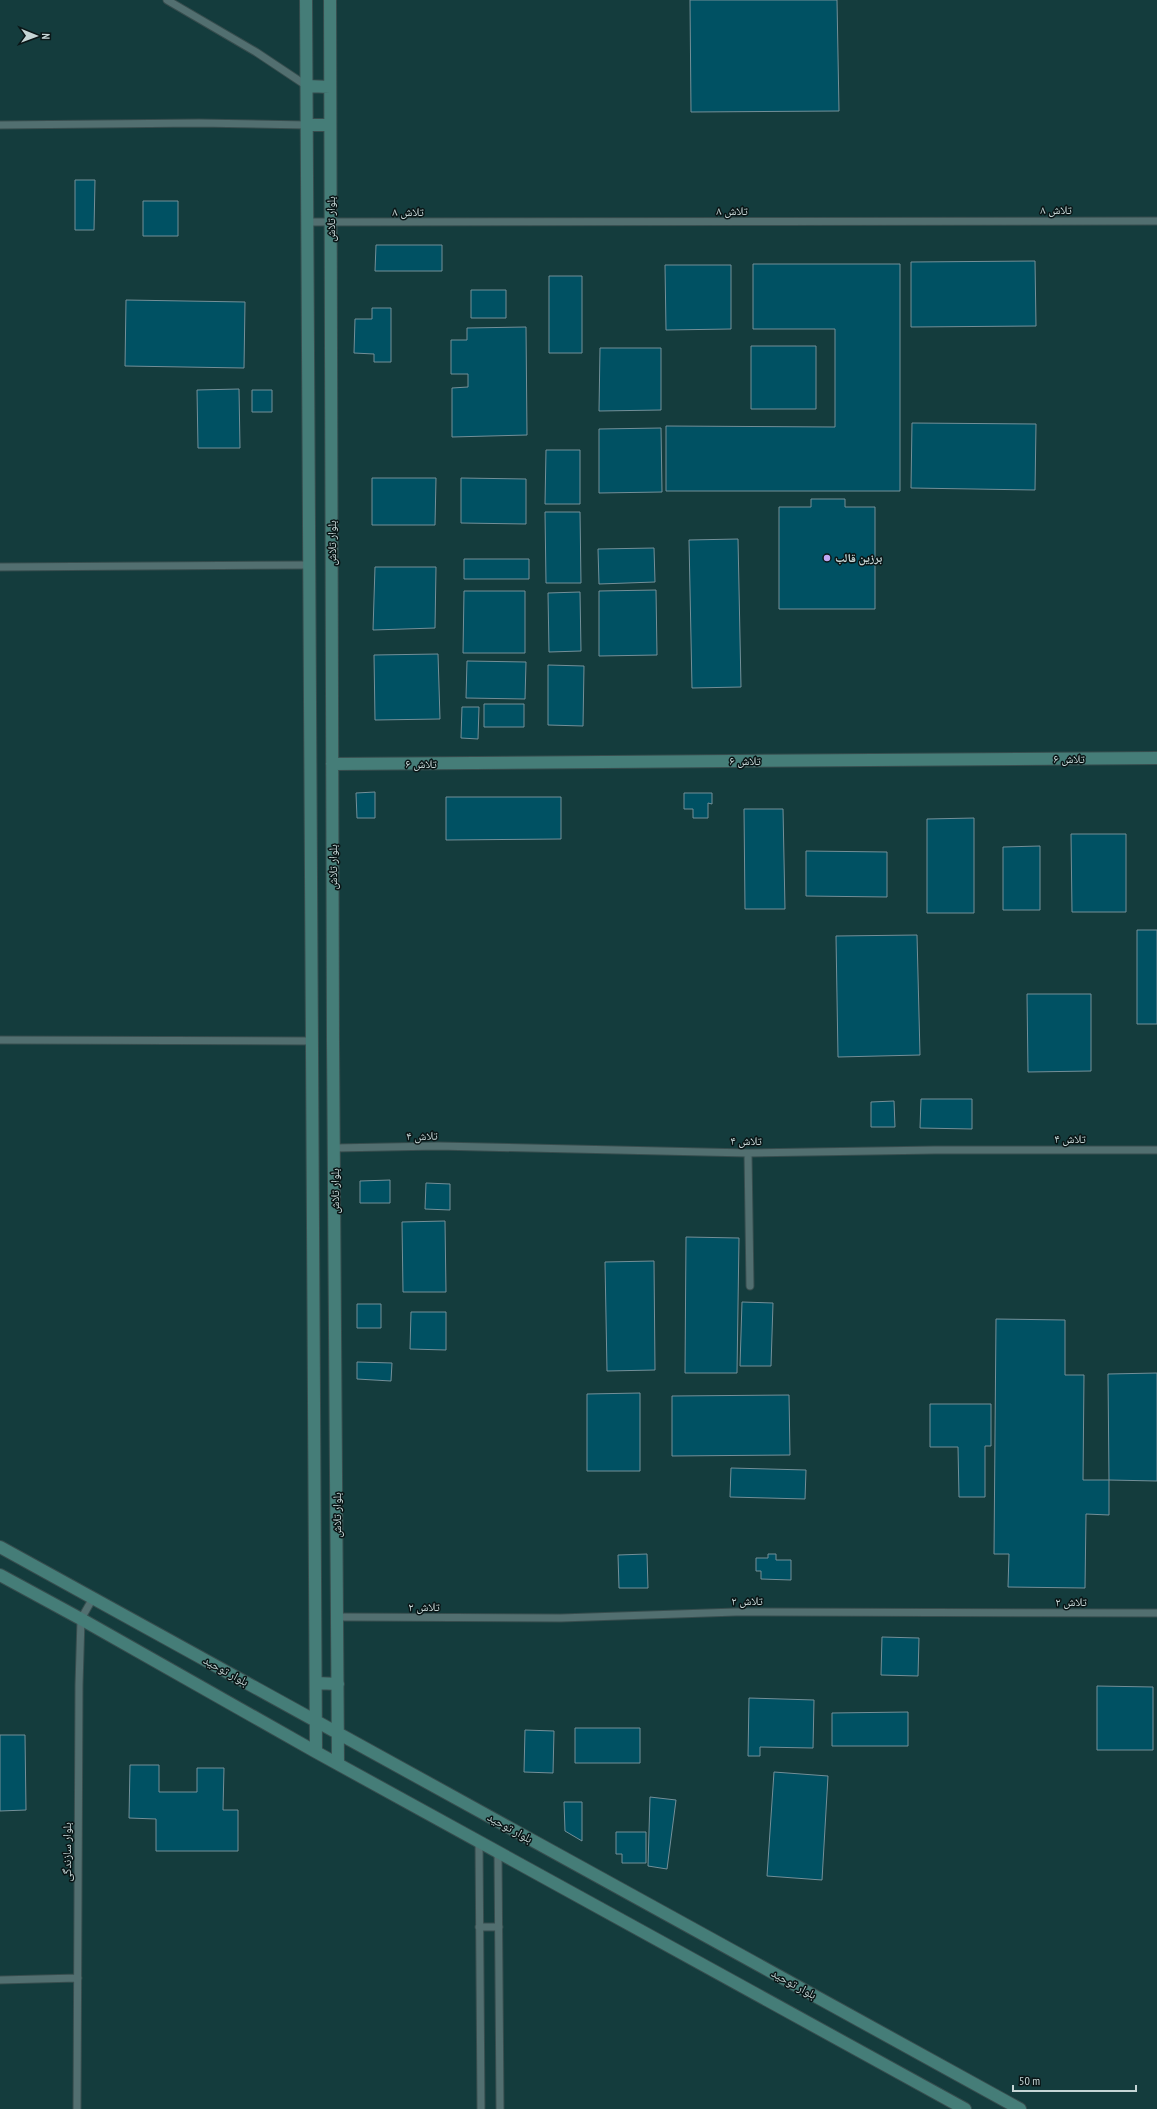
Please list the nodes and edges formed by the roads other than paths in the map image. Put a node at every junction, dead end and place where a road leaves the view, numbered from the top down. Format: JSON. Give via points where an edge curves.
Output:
{"nodes":[{"id":1,"x":167,"y":0,"type":"edge"},
{"id":2,"x":306,"y":0,"type":"edge"},
{"id":3,"x":330,"y":0,"type":"edge"},
{"id":4,"x":307,"y":86,"type":"junction"},
{"id":5,"x":330,"y":87,"type":"junction"},
{"id":6,"x":0,"y":125,"type":"edge"},
{"id":7,"x":307,"y":125,"type":"junction"},
{"id":8,"x":330,"y":125,"type":"junction"},
{"id":9,"x":1157,"y":221,"type":"edge"},
{"id":10,"x":308,"y":222,"type":"junction"},
{"id":11,"x":331,"y":222,"type":"junction"},
{"id":12,"x":310,"y":565,"type":"junction"},
{"id":13,"x":0,"y":567,"type":"edge"},
{"id":14,"x":1157,"y":758,"type":"edge"},
{"id":15,"x":332,"y":764,"type":"junction"},
{"id":16,"x":0,"y":1040,"type":"edge"},
{"id":17,"x":312,"y":1041,"type":"junction"},
{"id":18,"x":333,"y":1041,"type":"junction"},
{"id":19,"x":312,"y":1148,"type":"junction"},
{"id":20,"x":335,"y":1148,"type":"junction"},
{"id":21,"x":1157,"y":1150,"type":"edge"},
{"id":22,"x":748,"y":1153,"type":"junction"},
{"id":23,"x":750,"y":1286,"type":"dead end"},
{"id":24,"x":0,"y":1547,"type":"edge"},
{"id":25,"x":0,"y":1575,"type":"edge"},
{"id":26,"x":93,"y":1598,"type":"junction"},
{"id":27,"x":1157,"y":1613,"type":"edge"},
{"id":28,"x":338,"y":1617,"type":"junction"},
{"id":29,"x":81,"y":1619,"type":"junction"},
{"id":30,"x":316,"y":1683,"type":"junction"},
{"id":31,"x":338,"y":1684,"type":"junction"},
{"id":32,"x":316,"y":1721,"type":"junction"},
{"id":33,"x":339,"y":1734,"type":"junction"},
{"id":34,"x":316,"y":1752,"type":"junction"},
{"id":35,"x":338,"y":1764,"type":"junction"},
{"id":36,"x":479,"y":1842,"type":"junction"},
{"id":37,"x":498,"y":1852,"type":"junction"},
{"id":38,"x":479,"y":1927,"type":"junction"},
{"id":39,"x":499,"y":1927,"type":"junction"},
{"id":40,"x":78,"y":1978,"type":"junction"},
{"id":41,"x":0,"y":1980,"type":"edge"},
{"id":42,"x":77,"y":2109,"type":"edge"},
{"id":43,"x":481,"y":2109,"type":"edge"},
{"id":44,"x":500,"y":2109,"type":"edge"},
{"id":45,"x":965,"y":2109,"type":"edge"},
{"id":46,"x":1020,"y":2109,"type":"edge"}],
"edges":[{"from":1,"to":4,"type":"lane","via":[[256,52]]},
{"from":2,"to":4,"type":"street","name":"بلوار تلاش"},
{"from":3,"to":5,"type":"street","name":"بلوار تلاش"},
{"from":4,"to":5,"type":"street"},
{"from":4,"to":7,"type":"street","name":"بلوار تلاش"},
{"from":5,"to":8,"type":"street","name":"بلوار تلاش"},
{"from":6,"to":7,"type":"lane"},
{"from":7,"to":8,"type":"street"},
{"from":7,"to":10,"type":"street","name":"بلوار تلاش"},
{"from":8,"to":11,"type":"street","name":"بلوار تلاش"},
{"from":9,"to":11,"type":"lane","name":"تلاش ۸"},
{"from":10,"to":11,"type":"lane","name":"تلاش ۸"},
{"from":10,"to":12,"type":"street","name":"بلوار تلاش"},
{"from":11,"to":15,"type":"street","name":"بلوار تلاش"},
{"from":12,"to":13,"type":"lane"},
{"from":12,"to":17,"type":"street","name":"بلوار تلاش"},
{"from":14,"to":15,"type":"street","name":"تلاش ۶"},
{"from":15,"to":18,"type":"street","name":"بلوار تلاش"},
{"from":16,"to":17,"type":"lane"},
{"from":17,"to":18,"type":"street"},
{"from":17,"to":19,"type":"street","name":"بلوار تلاش"},
{"from":18,"to":20,"type":"street","name":"بلوار تلاش"},
{"from":19,"to":20,"type":"street"},
{"from":19,"to":30,"type":"street","name":"بلوار تلاش"},
{"from":20,"to":22,"type":"lane","name":"تلاش ۴","via":[[438,1146]]},
{"from":20,"to":28,"type":"street","name":"بلوار تلاش"},
{"from":21,"to":22,"type":"lane","name":"تلاش ۴"},
{"from":22,"to":23,"type":"lane"},
{"from":24,"to":26,"type":"street","name":"بلوار توحید"},
{"from":25,"to":29,"type":"street"},
{"from":26,"to":29,"type":"lane","name":"بلوار سازندگی"},
{"from":26,"to":32,"type":"street","name":"بلوار توحید"},
{"from":27,"to":28,"type":"lane","name":"تلاش ۲","via":[[736,1612],[561,1618]]},
{"from":28,"to":31,"type":"street","name":"بلوار تلاش"},
{"from":29,"to":34,"type":"street"},
{"from":29,"to":40,"type":"lane","name":"بلوار سازندگی","via":[[78,1713]]},
{"from":30,"to":31,"type":"street"},
{"from":30,"to":32,"type":"street","name":"بلوار تلاش"},
{"from":31,"to":33,"type":"street","name":"بلوار تلاش"},
{"from":32,"to":33,"type":"street","name":"بلوار توحید"},
{"from":32,"to":34,"type":"street","name":"بلوار تلاش"},
{"from":33,"to":35,"type":"street","name":"بلوار تلاش"},
{"from":33,"to":46,"type":"street","name":"بلوار توحید"},
{"from":34,"to":35,"type":"street"},
{"from":35,"to":36,"type":"street"},
{"from":36,"to":37,"type":"street"},
{"from":36,"to":38,"type":"lane"},
{"from":37,"to":39,"type":"lane"},
{"from":37,"to":45,"type":"street"},
{"from":38,"to":39,"type":"lane"},
{"from":38,"to":43,"type":"lane"},
{"from":39,"to":44,"type":"lane"},
{"from":40,"to":41,"type":"lane"},
{"from":40,"to":42,"type":"lane","name":"بلوار سازندگی"}]}
